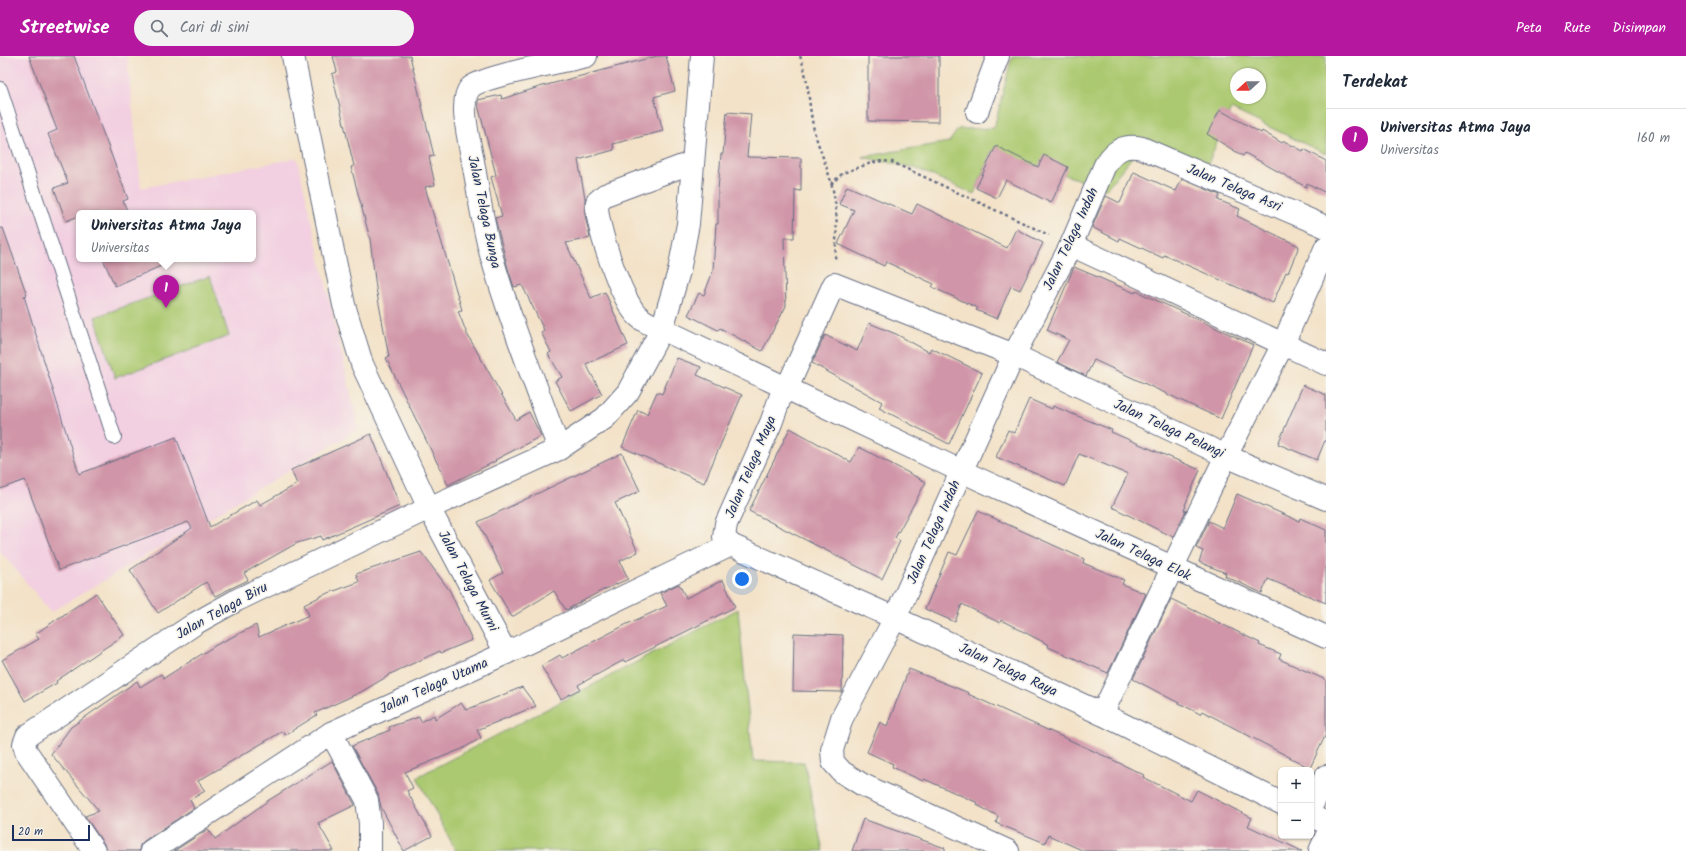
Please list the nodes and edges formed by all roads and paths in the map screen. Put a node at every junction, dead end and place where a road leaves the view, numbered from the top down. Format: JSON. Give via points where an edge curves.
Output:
{"nodes":[{"id":1,"x":293,"y":56,"type":"edge"},
{"id":2,"x":586,"y":56,"type":"edge"},
{"id":3,"x":702,"y":56,"type":"edge"},
{"id":4,"x":800,"y":56,"type":"edge"},
{"id":5,"x":998,"y":56,"type":"edge"},
{"id":6,"x":0,"y":89,"type":"edge"},
{"id":7,"x":977,"y":112,"type":"dead end"},
{"id":8,"x":1142,"y":148,"type":"joint"},
{"id":9,"x":693,"y":162,"type":"junction"},
{"id":10,"x":831,"y":184,"type":"junction"},
{"id":11,"x":1326,"y":227,"type":"edge"},
{"id":12,"x":1071,"y":245,"type":"junction"},
{"id":13,"x":1326,"y":247,"type":"edge"},
{"id":14,"x":834,"y":284,"type":"junction"},
{"id":15,"x":662,"y":329,"type":"junction"},
{"id":16,"x":1283,"y":344,"type":"junction"},
{"id":17,"x":1014,"y":355,"type":"junction"},
{"id":18,"x":1326,"y":364,"type":"edge"},
{"id":19,"x":786,"y":388,"type":"junction"},
{"id":20,"x":114,"y":437,"type":"dead end"},
{"id":21,"x":559,"y":449,"type":"junction"},
{"id":22,"x":1226,"y":456,"type":"junction"},
{"id":23,"x":961,"y":471,"type":"junction"},
{"id":24,"x":1326,"y":499,"type":"edge"},
{"id":25,"x":429,"y":508,"type":"junction"},
{"id":26,"x":731,"y":546,"type":"junction"},
{"id":27,"x":1173,"y":569,"type":"junction"},
{"id":28,"x":895,"y":618,"type":"junction"},
{"id":29,"x":1326,"y":638,"type":"edge"},
{"id":30,"x":506,"y":653,"type":"junction"},
{"id":31,"x":1102,"y":714,"type":"junction"},
{"id":32,"x":331,"y":733,"type":"junction"},
{"id":33,"x":1326,"y":776,"type":"edge"},
{"id":34,"x":1278,"y":802,"type":"edge"},
{"id":35,"x":1313,"y":803,"type":"edge"},
{"id":36,"x":1314,"y":818,"type":"edge"},
{"id":37,"x":1326,"y":822,"type":"edge"},
{"id":38,"x":1326,"y":837,"type":"edge"},
{"id":39,"x":94,"y":851,"type":"edge"},
{"id":40,"x":151,"y":851,"type":"edge"},
{"id":41,"x":370,"y":851,"type":"edge"},
{"id":42,"x":1008,"y":851,"type":"edge"},
{"id":43,"x":1320,"y":851,"type":"edge"}],
"edges":[{"from":1,"to":25,"type":"street","name":"Jalan Telaga Murni","via":[[336,267],[353,337],[362,364]]},
{"from":2,"to":21,"type":"street","name":"Jalan Telaga Bunga","via":[[477,83],[470,87],[466,95],[465,110],[470,146],[490,250]]},
{"from":3,"to":9,"type":"street","name":"Jalan Telaga Biru"},
{"from":4,"to":10,"type":"path","via":[[806,72],[815,134]]},
{"from":5,"to":7,"type":"street"},
{"from":6,"to":20,"type":"lane"},
{"from":8,"to":11,"type":"street","name":"Jalan Telaga Asri"},
{"from":8,"to":12,"type":"street","name":"Jalan Telaga Indah","via":[[1131,146],[1112,154]]},
{"from":9,"to":15,"type":"street","name":"Jalan Telaga Biru","via":[[688,224],[679,271]]},
{"from":9,"to":15,"type":"street","name":"Jalan Telaga Elok","via":[[605,195],[597,202],[599,222],[623,294],[638,316]]},
{"from":10,"to":12,"type":"path","via":[[844,173],[882,161],[892,162]]},
{"from":10,"to":14,"type":"path","via":[[837,214]]},
{"from":12,"to":16,"type":"street"},
{"from":12,"to":17,"type":"street","name":"Jalan Telaga Indah"},
{"from":13,"to":16,"type":"street"},
{"from":14,"to":17,"type":"street","name":"Jalan Telaga Pelangi"},
{"from":14,"to":19,"type":"street","name":"Jalan Telaga Maya"},
{"from":15,"to":19,"type":"street","name":"Jalan Telaga Elok"},
{"from":15,"to":21,"type":"street","name":"Jalan Telaga Biru","via":[[628,392],[605,418]]},
{"from":16,"to":18,"type":"street"},
{"from":16,"to":22,"type":"street"},
{"from":17,"to":22,"type":"street","name":"Jalan Telaga Pelangi"},
{"from":17,"to":23,"type":"street","name":"Jalan Telaga Indah"},
{"from":19,"to":23,"type":"street","name":"Jalan Telaga Elok"},
{"from":19,"to":26,"type":"street","name":"Jalan Telaga Maya","via":[[726,524],[724,537]]},
{"from":21,"to":25,"type":"street","name":"Jalan Telaga Biru"},
{"from":22,"to":24,"type":"street","name":"Jalan Telaga Pelangi"},
{"from":22,"to":27,"type":"street"},
{"from":23,"to":27,"type":"street","name":"Jalan Telaga Elok"},
{"from":23,"to":28,"type":"street","name":"Jalan Telaga Indah"},
{"from":25,"to":30,"type":"street","name":"Jalan Telaga Murni"},
{"from":25,"to":39,"type":"street","name":"Jalan Telaga Biru","via":[[237,600],[203,619],[28,736],[24,744],[26,751]]},
{"from":26,"to":28,"type":"street","name":"Jalan Telaga Raya"},
{"from":26,"to":30,"type":"street","name":"Jalan Telaga Utama"},
{"from":27,"to":29,"type":"street","name":"Jalan Telaga Elok"},
{"from":27,"to":31,"type":"street"},
{"from":28,"to":31,"type":"street","name":"Jalan Telaga Raya"},
{"from":28,"to":42,"type":"street","name":"Jalan Telaga Indah","via":[[842,718],[832,750],[833,762],[842,772],[863,785]]},
{"from":30,"to":32,"type":"street","name":"Jalan Telaga Utama"},
{"from":31,"to":34,"type":"street","name":"Jalan Telaga Raya"},
{"from":32,"to":40,"type":"street","name":"Jalan Telaga Utama"},
{"from":32,"to":41,"type":"street","via":[[367,800]]},
{"from":33,"to":35,"type":"street"},
{"from":36,"to":37,"type":"street"},
{"from":38,"to":43,"type":"street"}]}
